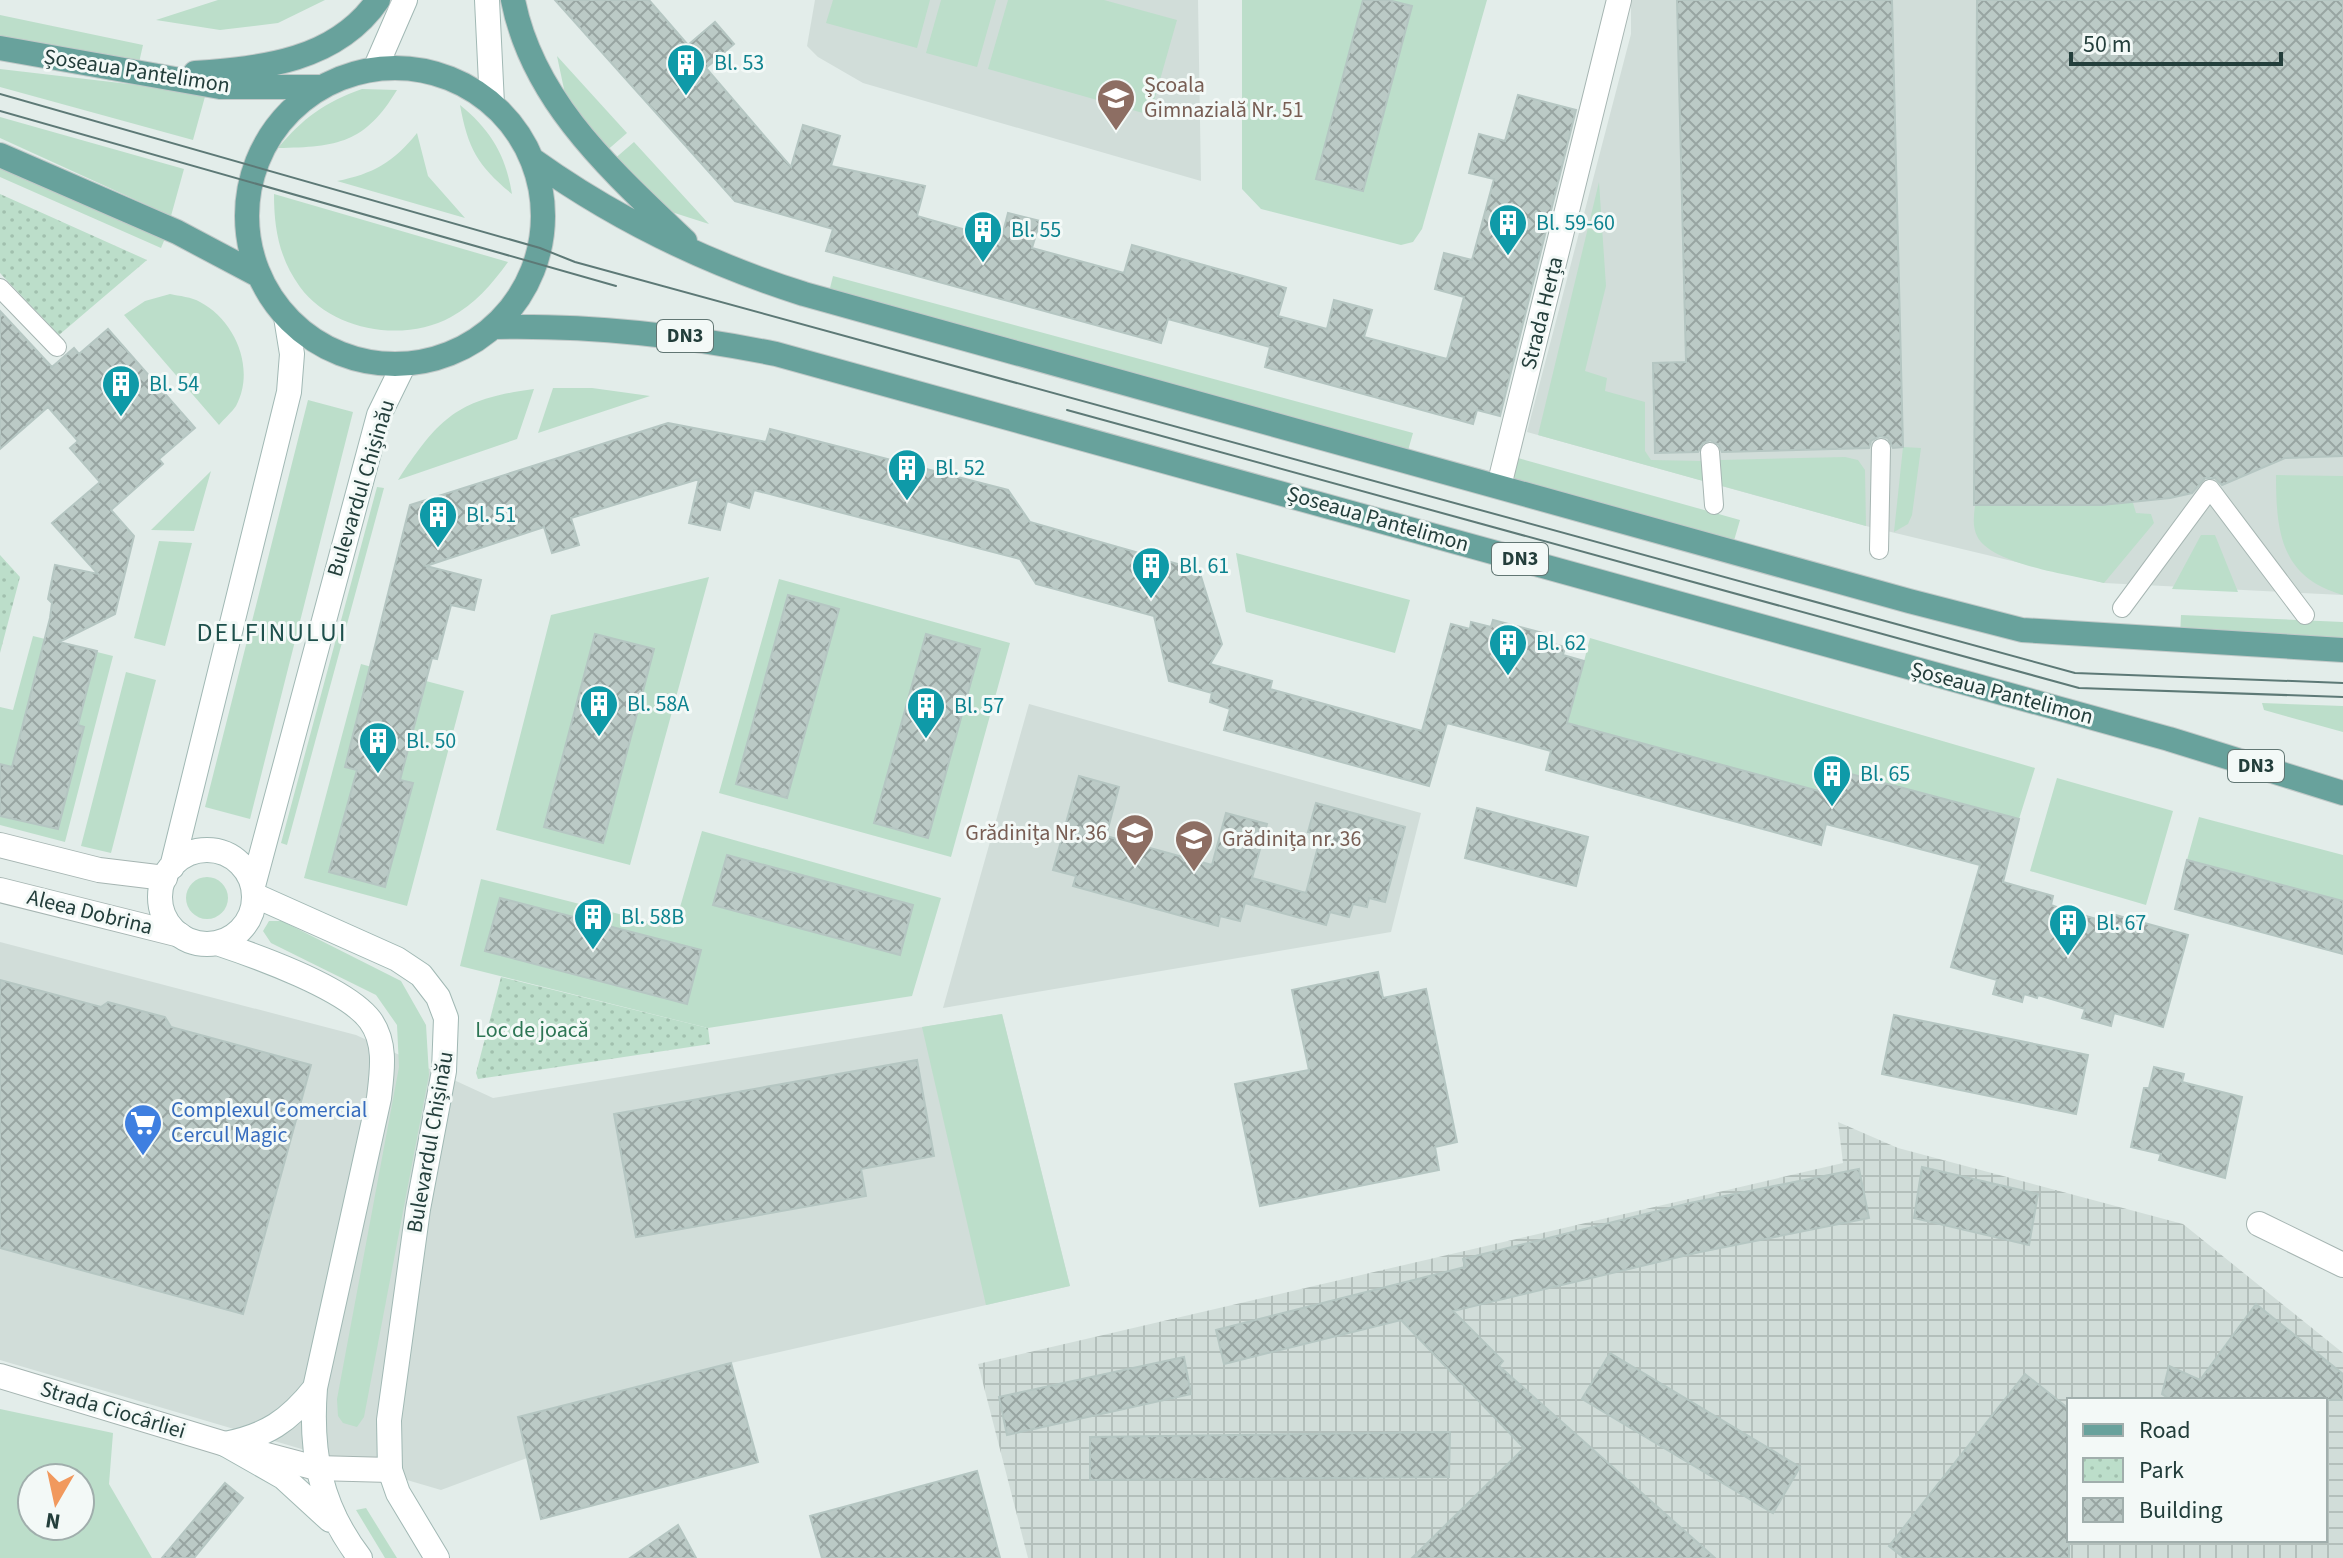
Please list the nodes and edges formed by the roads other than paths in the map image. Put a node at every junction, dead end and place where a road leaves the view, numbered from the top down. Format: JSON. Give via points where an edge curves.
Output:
{"nodes":[{"id":1,"x":378,"y":0,"type":"edge"},
{"id":2,"x":405,"y":0,"type":"edge"},
{"id":3,"x":487,"y":0,"type":"edge"},
{"id":4,"x":513,"y":0,"type":"edge"},
{"id":5,"x":1619,"y":0,"type":"edge"},
{"id":6,"x":0,"y":48,"type":"edge"},
{"id":7,"x":375,"y":69,"type":"junction"},
{"id":8,"x":131,"y":73,"type":"junction"},
{"id":9,"x":322,"y":87,"type":"junction"},
{"id":10,"x":492,"y":104,"type":"junction"},
{"id":11,"x":0,"y":155,"type":"edge"},
{"id":12,"x":533,"y":160,"type":"junction"},
{"id":13,"x":701,"y":257,"type":"junction"},
{"id":14,"x":258,"y":275,"type":"junction"},
{"id":15,"x":0,"y":288,"type":"edge"},
{"id":16,"x":286,"y":317,"type":"junction"},
{"id":17,"x":495,"y":327,"type":"junction"},
{"id":18,"x":57,"y":347,"type":"dead end"},
{"id":19,"x":404,"y":364,"type":"junction"},
{"id":20,"x":1881,"y":448,"type":"dead end"},
{"id":21,"x":1710,"y":452,"type":"dead end"},
{"id":22,"x":1499,"y":486,"type":"junction"},
{"id":23,"x":1714,"y":505,"type":"dead end"},
{"id":24,"x":1879,"y":550,"type":"dead end"},
{"id":25,"x":2122,"y":608,"type":"dead end"},
{"id":26,"x":2305,"y":615,"type":"dead end"},
{"id":27,"x":2343,"y":650,"type":"edge"},
{"id":28,"x":2343,"y":793,"type":"edge"},
{"id":29,"x":0,"y":845,"type":"edge"},
{"id":30,"x":168,"y":873,"type":"junction"},
{"id":31,"x":0,"y":890,"type":"edge"},
{"id":32,"x":254,"y":890,"type":"junction"},
{"id":33,"x":180,"y":935,"type":"junction"},
{"id":34,"x":217,"y":943,"type":"junction"},
{"id":35,"x":2259,"y":1224,"type":"dead end"},
{"id":36,"x":2343,"y":1265,"type":"edge"},
{"id":37,"x":0,"y":1376,"type":"edge"},
{"id":38,"x":315,"y":1388,"type":"junction"},
{"id":39,"x":225,"y":1444,"type":"junction"},
{"id":40,"x":316,"y":1468,"type":"junction"},
{"id":41,"x":390,"y":1470,"type":"junction"},
{"id":42,"x":353,"y":1549,"type":"edge"},
{"id":43,"x":437,"y":1558,"type":"edge"}],
"edges":[{"from":1,"to":8,"type":"main road","via":[[350,30],[297,59],[224,71]]},
{"from":2,"to":7,"type":"main road"},
{"from":3,"to":10,"type":"main road"},
{"from":4,"to":13,"type":"main road","via":[[528,51],[574,127]]},
{"from":5,"to":22,"type":"main road","name":"Strada Herța"},
{"from":6,"to":8,"type":"main road","name":"Șoseaua Pantelimon"},
{"from":7,"to":9,"type":"main road"},
{"from":7,"to":10,"type":"main road","via":[[448,77]]},
{"from":8,"to":9,"type":"main road","name":"Șoseaua Pantelimon","via":[[220,87]]},
{"from":9,"to":14,"type":"main road","via":[[283,119],[255,164],[247,219]]},
{"from":10,"to":12,"type":"main road","via":[[516,130]]},
{"from":11,"to":14,"type":"main road","via":[[177,232]]},
{"from":12,"to":13,"type":"main road","via":[[590,200]]},
{"from":12,"to":17,"type":"main road","via":[[543,198],[540,248],[529,281]]},
{"from":13,"to":22,"type":"main road","via":[[804,294]]},
{"from":14,"to":16,"type":"main road"},
{"from":15,"to":18,"type":"street"},
{"from":16,"to":19,"type":"main road","via":[[335,352],[357,360]]},
{"from":16,"to":30,"type":"main road","via":[[292,354],[289,392]]},
{"from":17,"to":19,"type":"main road","via":[[437,358]]},
{"from":17,"to":28,"type":"main road","name":"Șoseaua Pantelimon","number":"DN3","via":[[627,330],[776,354],[2169,739]]},
{"from":19,"to":32,"type":"main road","name":"Bulevardul Chișinău","via":[[379,415]]},
{"from":20,"to":24,"type":"street"},
{"from":21,"to":23,"type":"street"},
{"from":22,"to":27,"type":"main road","via":[[2022,630]]},
{"from":25,"to":26,"type":"street","via":[[2210,489]]},
{"from":29,"to":30,"type":"main road","name":"Aleea Dobrina","via":[[99,870]]},
{"from":30,"to":32,"type":"main road","name":"Bulevardul Chișinău","via":[[191,853],[217,851],[237,861]]},
{"from":30,"to":33,"type":"main road","via":[[161,893],[163,911]]},
{"from":31,"to":33,"type":"main road","name":"Aleea Dobrina"},
{"from":32,"to":34,"type":"main road","name":"Bulevardul Chișinău","via":[[252,911],[243,927]]},
{"from":32,"to":41,"type":"main road","name":"Bulevardul Chișinău","via":[[421,975],[446,1018],[444,1071],[392,1377]]},
{"from":33,"to":34,"type":"main road"},
{"from":34,"to":38,"type":"main road","via":[[334,994],[370,1020],[380,1042],[379,1098]]},
{"from":35,"to":36,"type":"main road"},
{"from":37,"to":39,"type":"main road","name":"Strada Ciocârliei"},
{"from":38,"to":39,"type":"main road","via":[[276,1428]]},
{"from":38,"to":40,"type":"main road"},
{"from":39,"to":40,"type":"main road"},
{"from":39,"to":42,"type":"main road","via":[[293,1485]]},
{"from":40,"to":41,"type":"main road"},
{"from":40,"to":42,"type":"main road","via":[[330,1511]]},
{"from":41,"to":43,"type":"main road","via":[[405,1508]]}]}
